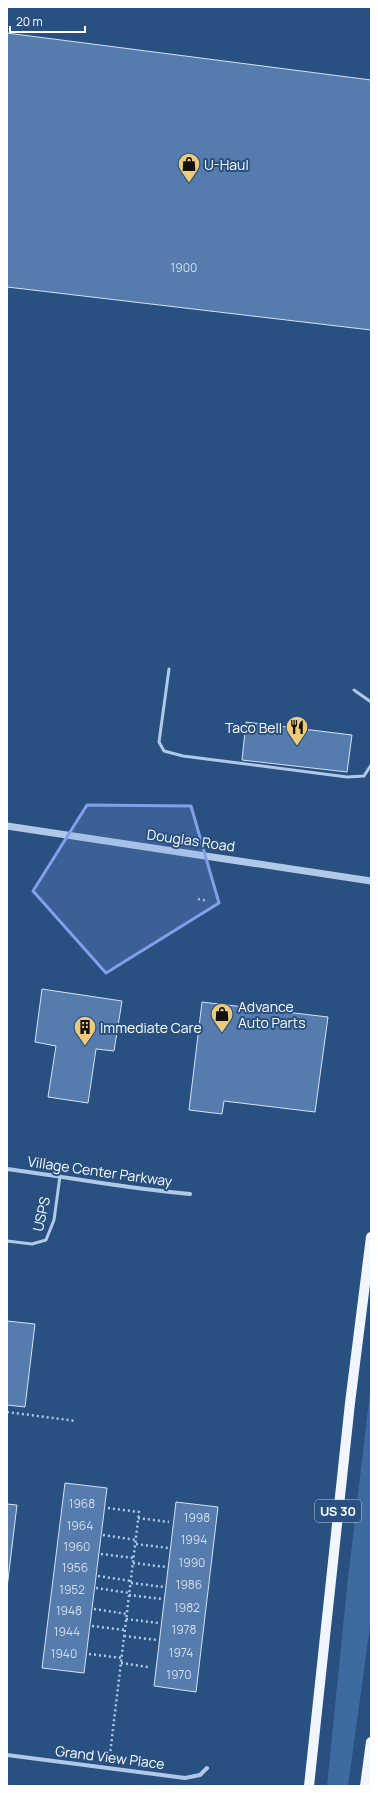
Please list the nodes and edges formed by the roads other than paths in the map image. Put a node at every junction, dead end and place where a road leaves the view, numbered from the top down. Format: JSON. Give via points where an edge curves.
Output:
{"nodes":[{"id":1,"x":169,"y":669,"type":"dead end"},
{"id":2,"x":354,"y":690,"type":"dead end"},
{"id":3,"x":371,"y":702,"type":"edge"},
{"id":4,"x":371,"y":765,"type":"edge"},
{"id":5,"x":7,"y":826,"type":"edge"},
{"id":6,"x":371,"y":881,"type":"edge"},
{"id":7,"x":7,"y":1169,"type":"edge"},
{"id":8,"x":60,"y":1176,"type":"junction"},
{"id":9,"x":190,"y":1194,"type":"dead end"},
{"id":10,"x":371,"y":1237,"type":"edge"},
{"id":11,"x":7,"y":1241,"type":"edge"},
{"id":12,"x":371,"y":1742,"type":"edge"},
{"id":13,"x":7,"y":1755,"type":"edge"},
{"id":14,"x":207,"y":1768,"type":"dead end"},
{"id":15,"x":309,"y":1786,"type":"edge"},
{"id":16,"x":365,"y":1786,"type":"edge"}],
"edges":[{"from":1,"to":4,"type":"lane","via":[[159,742],[164,752],[347,777],[364,776]]},
{"from":2,"to":3,"type":"lane"},
{"from":5,"to":6,"type":"street","name":"Douglas Road"},
{"from":7,"to":8,"type":"street","name":"Village Center Parkway"},
{"from":8,"to":9,"type":"street","name":"Village Center Parkway","via":[[153,1191]]},
{"from":8,"to":11,"type":"lane","name":"USPS","via":[[54,1220],[46,1240],[32,1244]]},
{"from":10,"to":15,"type":"main road","number":"US 30"},
{"from":12,"to":16,"type":"main road"},
{"from":13,"to":14,"type":"street","name":"Grand View Place","via":[[185,1778],[200,1775]]}]}
